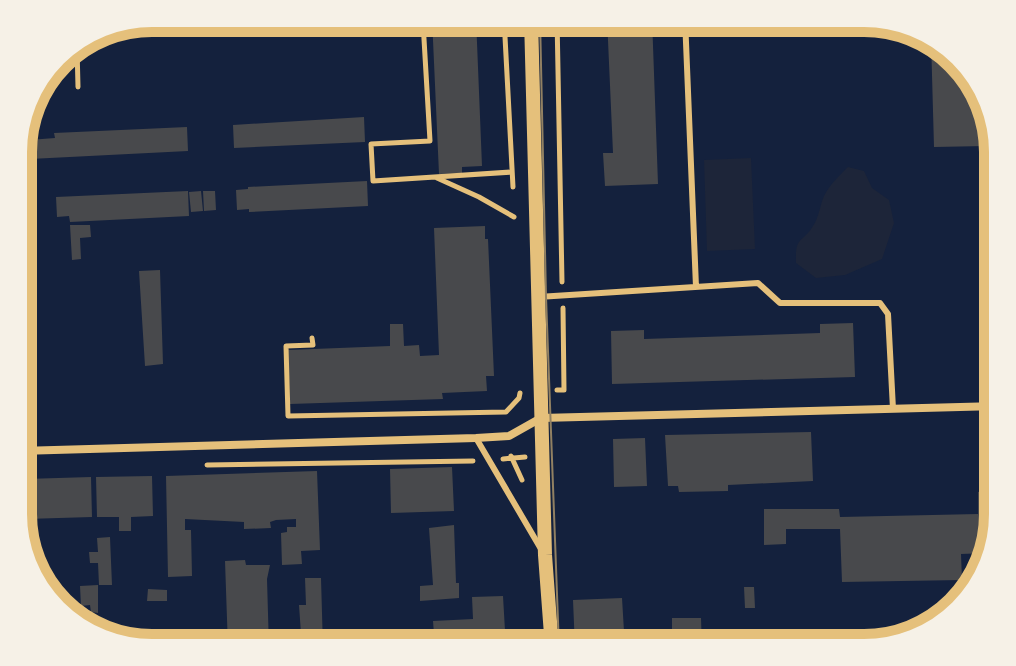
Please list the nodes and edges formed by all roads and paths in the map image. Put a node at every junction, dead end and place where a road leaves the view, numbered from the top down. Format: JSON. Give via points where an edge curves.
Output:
{"nodes":[{"id":1,"x":424,"y":32,"type":"edge"},
{"id":2,"x":505,"y":32,"type":"edge"},
{"id":3,"x":531,"y":32,"type":"edge"},
{"id":4,"x":557,"y":32,"type":"edge"},
{"id":5,"x":686,"y":32,"type":"edge"},
{"id":6,"x":77,"y":59,"type":"edge"},
{"id":7,"x":78,"y":87,"type":"dead end"},
{"id":8,"x":512,"y":172,"type":"junction"},
{"id":9,"x":434,"y":177,"type":"junction"},
{"id":10,"x":696,"y":287,"type":"junction"},
{"id":11,"x":563,"y":296,"type":"junction"},
{"id":12,"x":538,"y":297,"type":"junction"},
{"id":13,"x":312,"y":338,"type":"dead end"},
{"id":14,"x":564,"y":390,"type":"dead end"},
{"id":15,"x":520,"y":391,"type":"dead end"},
{"id":16,"x":984,"y":406,"type":"edge"},
{"id":17,"x":893,"y":409,"type":"junction"},
{"id":18,"x":541,"y":418,"type":"junction"},
{"id":19,"x":476,"y":438,"type":"junction"},
{"id":20,"x":32,"y":451,"type":"edge"},
{"id":21,"x":466,"y":462,"type":"dead end"},
{"id":22,"x":193,"y":466,"type":"dead end"},
{"id":23,"x":545,"y":555,"type":"junction"},
{"id":24,"x":551,"y":634,"type":"edge"}],
"edges":[{"from":1,"to":9,"type":"path","via":[[430,141],[371,144],[373,181]]},
{"from":2,"to":8,"type":"path"},
{"from":3,"to":12,"type":"street"},
{"from":4,"to":11,"type":"path"},
{"from":5,"to":10,"type":"lane"},
{"from":6,"to":7,"type":"path"},
{"from":8,"to":9,"type":"path"},
{"from":8,"to":9,"type":"path","via":[[514,217]]},
{"from":10,"to":11,"type":"lane"},
{"from":10,"to":17,"type":"lane","via":[[758,283],[780,303],[880,303],[888,314]]},
{"from":11,"to":12,"type":"lane"},
{"from":11,"to":14,"type":"path"},
{"from":12,"to":18,"type":"street"},
{"from":13,"to":15,"type":"path","via":[[313,345],[286,346],[288,416],[506,412]]},
{"from":16,"to":17,"type":"street"},
{"from":17,"to":18,"type":"street"},
{"from":18,"to":19,"type":"street","via":[[509,436]]},
{"from":18,"to":23,"type":"street"},
{"from":19,"to":20,"type":"street"},
{"from":19,"to":23,"type":"lane"},
{"from":21,"to":22,"type":"path"},
{"from":23,"to":24,"type":"street"}]}
